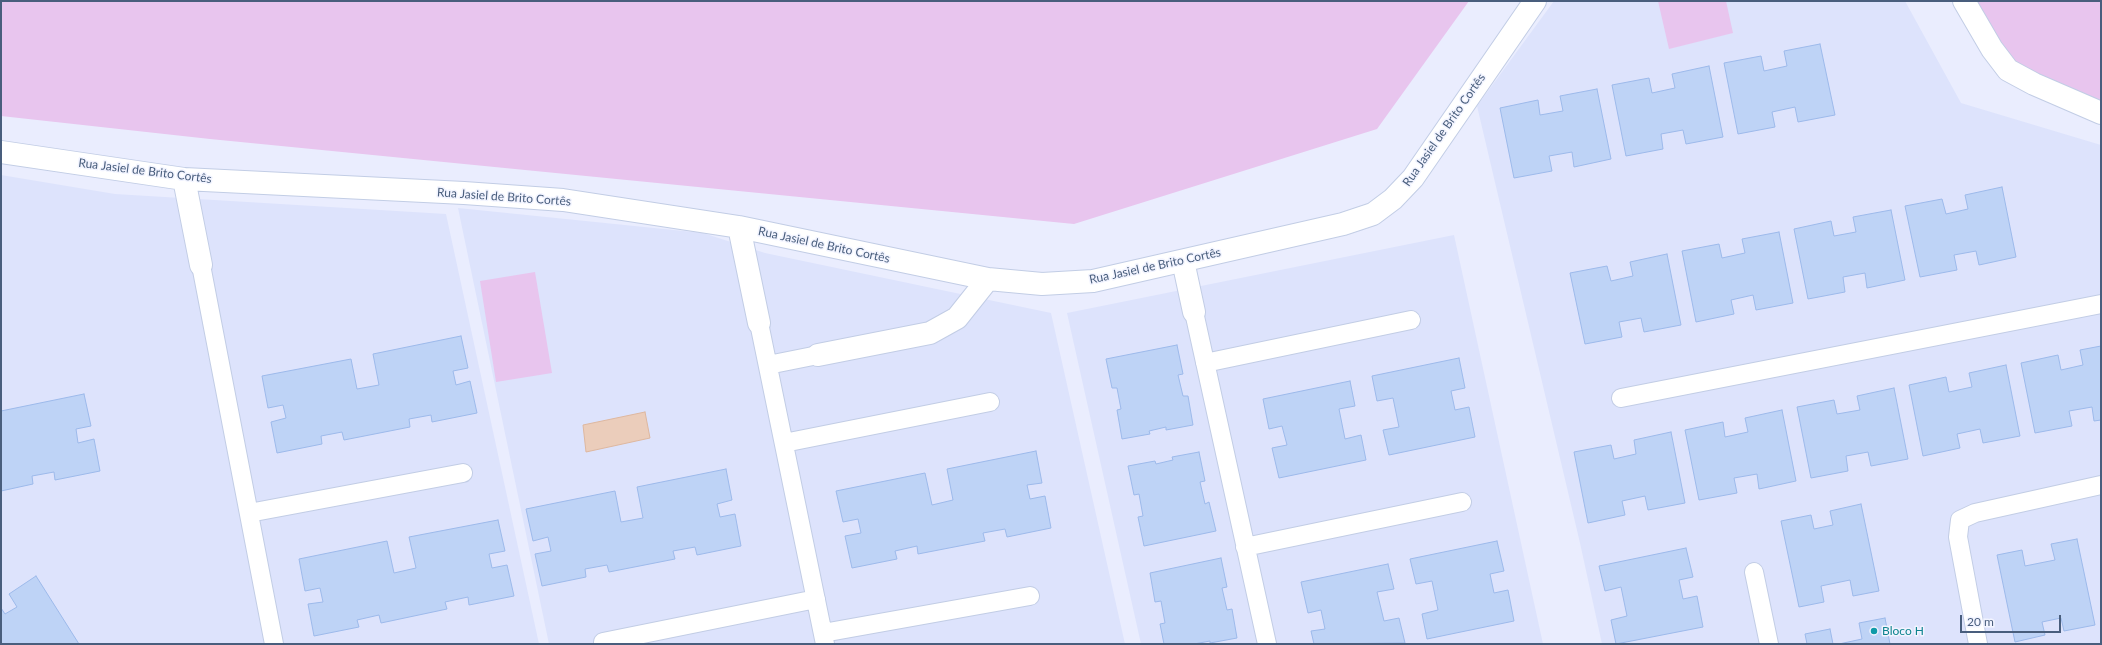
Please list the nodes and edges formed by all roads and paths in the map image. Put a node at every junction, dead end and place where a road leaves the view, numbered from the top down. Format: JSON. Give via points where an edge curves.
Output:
{"nodes":[{"id":1,"x":1535,"y":1,"type":"edge"},
{"id":2,"x":1964,"y":1,"type":"edge"},
{"id":3,"x":2101,"y":113,"type":"edge"},
{"id":4,"x":1,"y":152,"type":"edge"},
{"id":5,"x":184,"y":179,"type":"junction"},
{"id":6,"x":739,"y":227,"type":"junction"},
{"id":7,"x":1183,"y":261,"type":"junction"},
{"id":8,"x":201,"y":265,"type":"joint"},
{"id":9,"x":988,"y":279,"type":"junction"},
{"id":10,"x":2101,"y":304,"type":"edge"},
{"id":11,"x":1194,"y":312,"type":"joint"},
{"id":12,"x":1412,"y":320,"type":"dead end"},
{"id":13,"x":759,"y":323,"type":"joint"},
{"id":14,"x":818,"y":355,"type":"joint"},
{"id":15,"x":1205,"y":363,"type":"junction"},
{"id":16,"x":768,"y":365,"type":"junction"},
{"id":17,"x":1621,"y":398,"type":"dead end"},
{"id":18,"x":990,"y":402,"type":"dead end"},
{"id":19,"x":784,"y":443,"type":"junction"},
{"id":20,"x":463,"y":473,"type":"dead end"},
{"id":21,"x":2101,"y":485,"type":"edge"},
{"id":22,"x":1462,"y":502,"type":"dead end"},
{"id":23,"x":248,"y":513,"type":"junction"},
{"id":24,"x":1245,"y":547,"type":"junction"},
{"id":25,"x":1754,"y":572,"type":"dead end"},
{"id":26,"x":1030,"y":596,"type":"dead end"},
{"id":27,"x":816,"y":599,"type":"junction"},
{"id":28,"x":824,"y":639,"type":"edge"},
{"id":29,"x":603,"y":642,"type":"dead end"},
{"id":30,"x":274,"y":644,"type":"edge"},
{"id":31,"x":1267,"y":644,"type":"edge"},
{"id":32,"x":1769,"y":644,"type":"edge"},
{"id":33,"x":1978,"y":644,"type":"edge"}],
"edges":[{"from":1,"to":7,"type":"street","name":"Rua Jasiel de Brito Cortês","via":[[1413,178],[1393,199],[1373,214],[1343,224]]},
{"from":2,"to":3,"type":"street","via":[[1992,49],[2008,70]]},
{"from":4,"to":5,"type":"street","name":"Rua Jasiel de Brito Cortês"},
{"from":5,"to":6,"type":"street","name":"Rua Jasiel de Brito Cortês","via":[[563,200]]},
{"from":5,"to":8,"type":"street"},
{"from":6,"to":9,"type":"street","name":"Rua Jasiel de Brito Cortês"},
{"from":6,"to":13,"type":"street"},
{"from":7,"to":9,"type":"street","name":"Rua Jasiel de Brito Cortês","via":[[1093,281],[1042,284]]},
{"from":7,"to":11,"type":"street"},
{"from":8,"to":23,"type":"lane"},
{"from":9,"to":14,"type":"street","via":[[957,318],[930,333]]},
{"from":10,"to":17,"type":"lane"},
{"from":11,"to":15,"type":"lane"},
{"from":12,"to":15,"type":"lane"},
{"from":13,"to":16,"type":"lane"},
{"from":14,"to":16,"type":"lane"},
{"from":15,"to":24,"type":"lane"},
{"from":16,"to":19,"type":"lane"},
{"from":18,"to":19,"type":"lane"},
{"from":19,"to":27,"type":"lane"},
{"from":20,"to":23,"type":"lane"},
{"from":21,"to":33,"type":"lane","via":[[1975,513],[1960,520],[1958,537]]},
{"from":22,"to":24,"type":"lane"},
{"from":23,"to":30,"type":"lane"},
{"from":24,"to":31,"type":"lane"},
{"from":25,"to":32,"type":"lane"},
{"from":26,"to":28,"type":"lane"},
{"from":27,"to":28,"type":"lane"},
{"from":27,"to":29,"type":"lane"}]}
